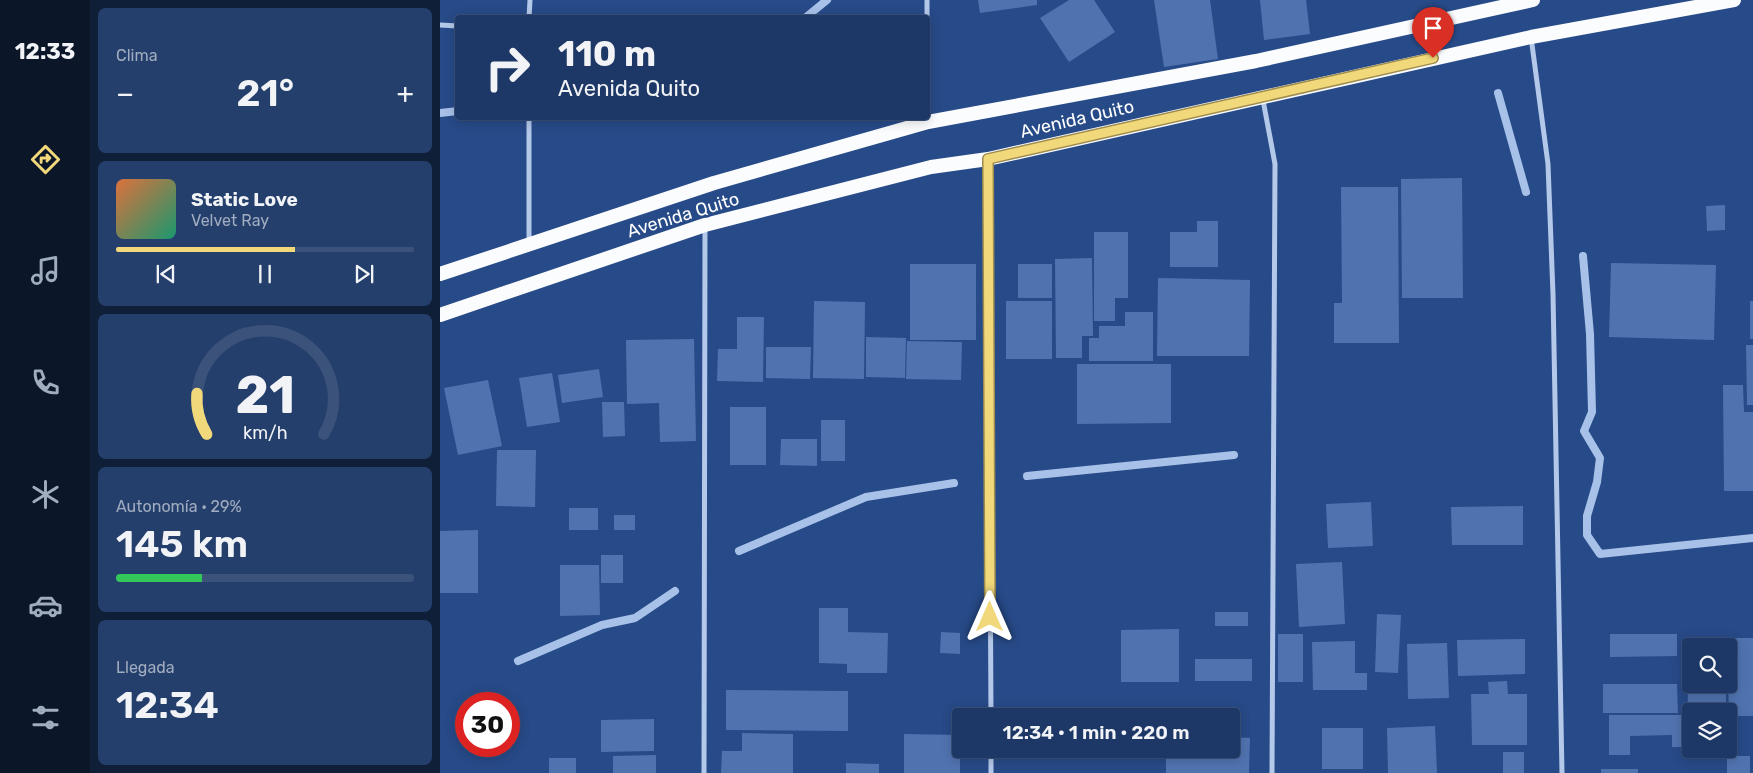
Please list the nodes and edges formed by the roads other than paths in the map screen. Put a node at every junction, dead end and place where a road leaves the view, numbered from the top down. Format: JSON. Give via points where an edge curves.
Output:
{"nodes":[{"id":1,"x":530,"y":0,"type":"edge"},
{"id":2,"x":927,"y":0,"type":"edge"},
{"id":3,"x":1533,"y":0,"type":"edge"},
{"id":4,"x":1734,"y":0,"type":"edge"},
{"id":5,"x":529,"y":15,"type":"edge"},
{"id":6,"x":928,"y":15,"type":"edge"},
{"id":7,"x":440,"y":25,"type":"edge"},
{"id":8,"x":455,"y":26,"type":"edge"},
{"id":9,"x":1531,"y":37,"type":"junction"},
{"id":10,"x":1262,"y":97,"type":"junction"},
{"id":11,"x":529,"y":120,"type":"edge"},
{"id":12,"x":928,"y":122,"type":"joint"},
{"id":13,"x":988,"y":159,"type":"junction"},
{"id":14,"x":705,"y":225,"type":"junction"},
{"id":15,"x":529,"y":243,"type":"junction"},
{"id":16,"x":440,"y":274,"type":"edge"},
{"id":17,"x":440,"y":315,"type":"edge"},
{"id":18,"x":991,"y":708,"type":"edge"},
{"id":19,"x":991,"y":758,"type":"edge"},
{"id":20,"x":704,"y":773,"type":"edge"},
{"id":21,"x":991,"y":773,"type":"edge"},
{"id":22,"x":1272,"y":773,"type":"edge"},
{"id":23,"x":1562,"y":773,"type":"edge"}],
"edges":[{"from":1,"to":5,"type":"street"},
{"from":2,"to":6,"type":"street"},
{"from":3,"to":12,"type":"highway","name":"Avenida Quito","via":[[1256,61]]},
{"from":4,"to":9,"type":"highway","name":"Avenida Quito"},
{"from":7,"to":8,"type":"street"},
{"from":9,"to":10,"type":"highway","name":"Avenida Quito"},
{"from":9,"to":23,"type":"street","via":[[1548,164]]},
{"from":10,"to":13,"type":"highway","name":"Avenida Quito"},
{"from":10,"to":22,"type":"street","via":[[1275,164]]},
{"from":11,"to":15,"type":"street"},
{"from":12,"to":15,"type":"highway","name":"Avenida Quito","via":[[714,183]]},
{"from":13,"to":14,"type":"highway","name":"Avenida Quito","via":[[931,167]]},
{"from":13,"to":18,"type":"street"},
{"from":14,"to":17,"type":"highway","name":"Avenida Quito"},
{"from":14,"to":20,"type":"street"},
{"from":15,"to":16,"type":"highway","name":"Avenida Quito"},
{"from":19,"to":21,"type":"street"}]}
